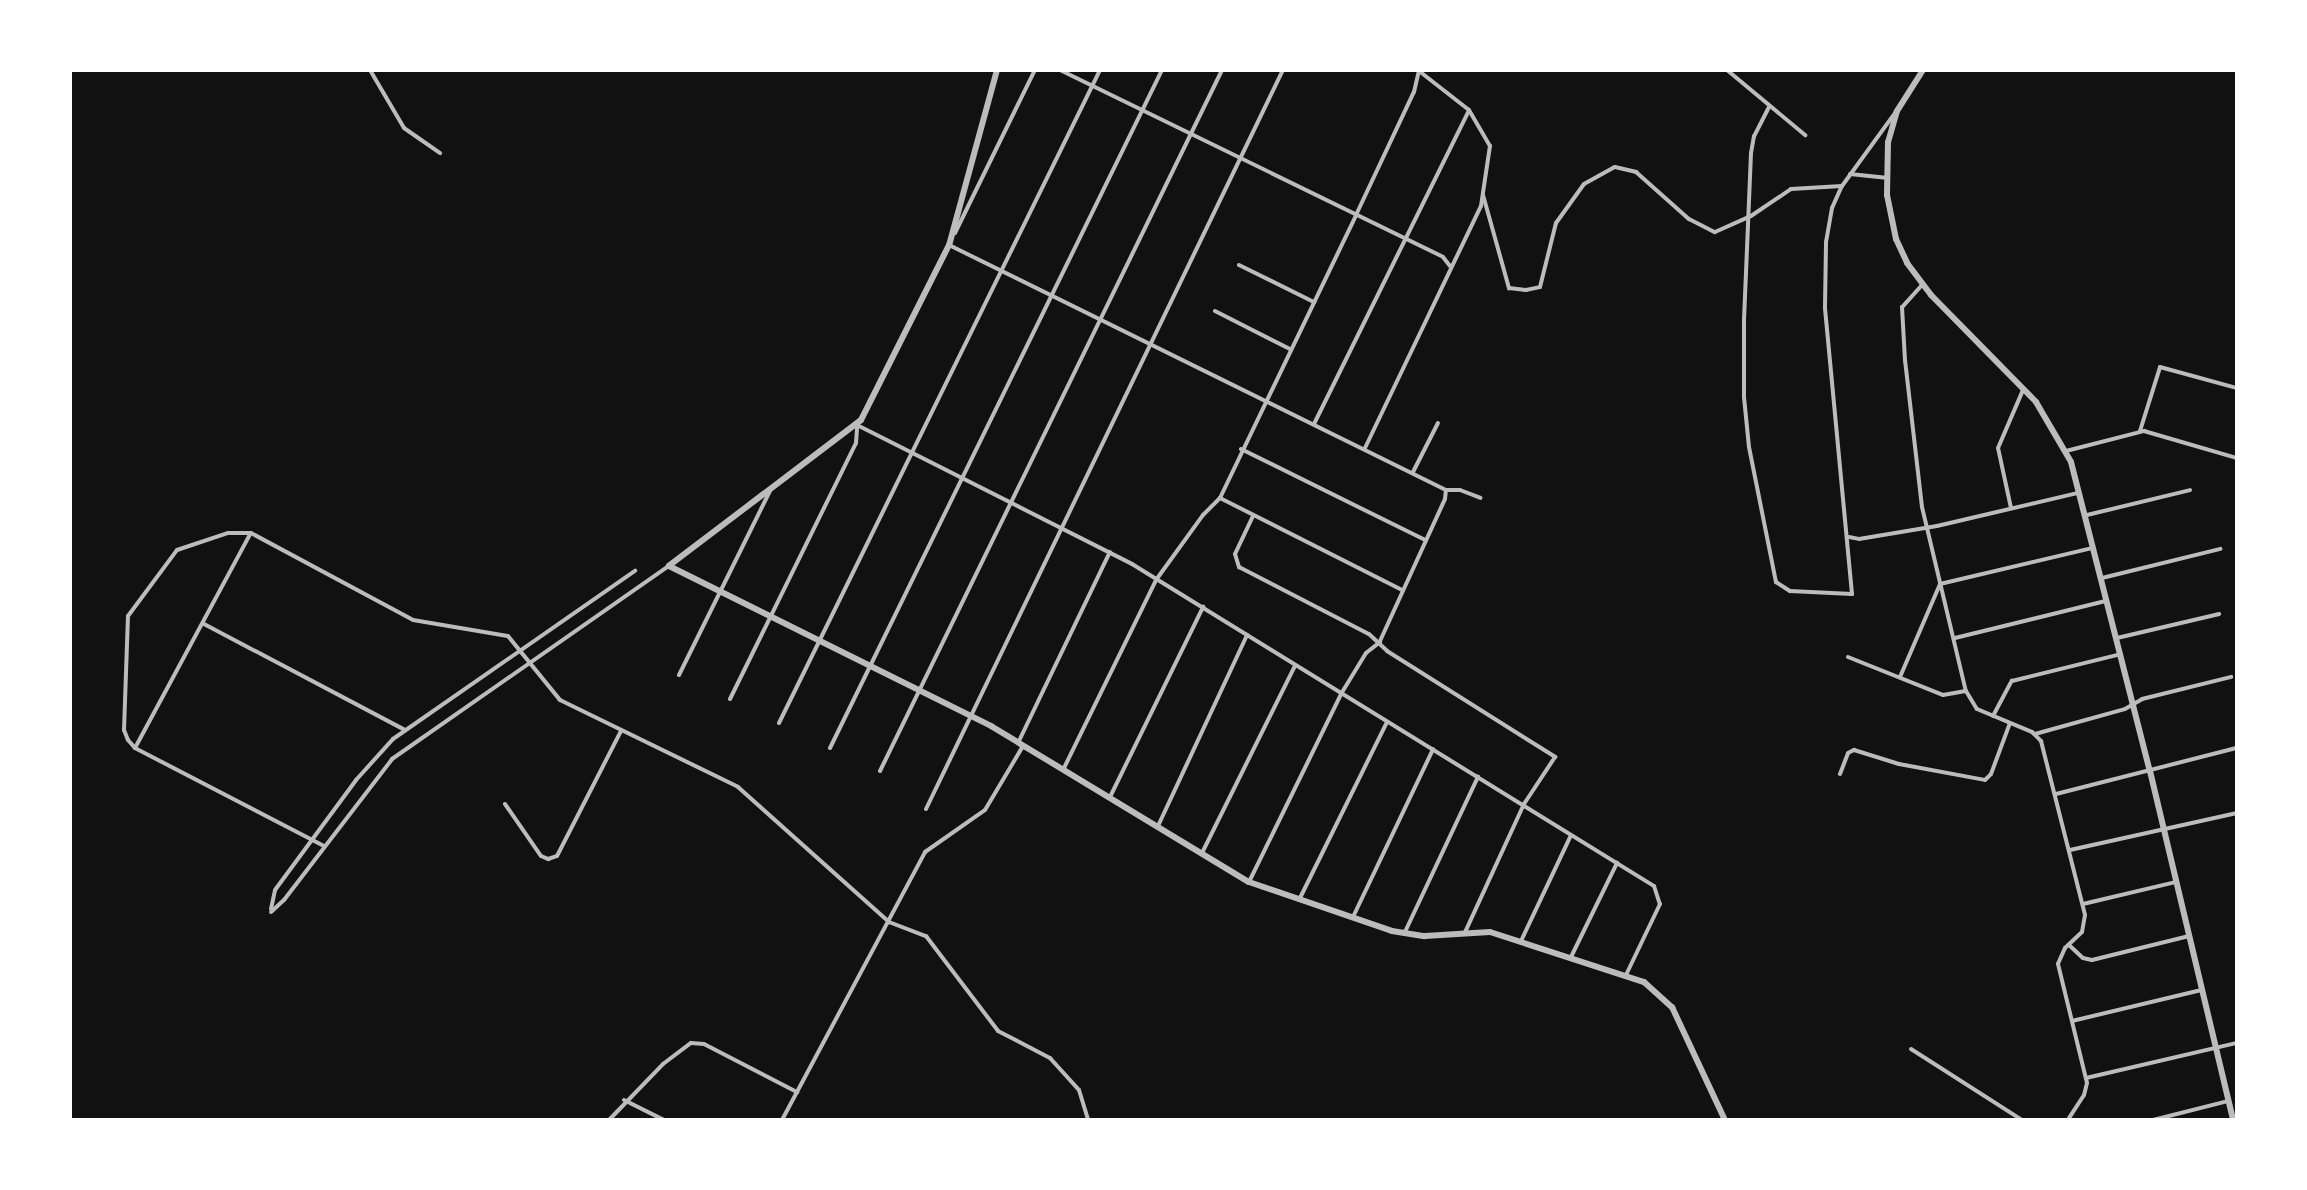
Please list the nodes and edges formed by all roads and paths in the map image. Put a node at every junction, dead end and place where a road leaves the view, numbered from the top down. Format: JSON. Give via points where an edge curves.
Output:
{"nodes":[{"id":1,"x":370,"y":70,"type":"edge"},
{"id":2,"x":997,"y":70,"type":"edge"},
{"id":3,"x":1035,"y":70,"type":"edge"},
{"id":4,"x":1060,"y":70,"type":"edge"},
{"id":5,"x":1100,"y":70,"type":"edge"},
{"id":6,"x":1162,"y":70,"type":"edge"},
{"id":7,"x":1222,"y":70,"type":"edge"},
{"id":8,"x":1283,"y":70,"type":"edge"},
{"id":9,"x":1419,"y":70,"type":"edge"},
{"id":10,"x":1727,"y":70,"type":"edge"},
{"id":11,"x":1921,"y":70,"type":"edge"},
{"id":12,"x":1092,"y":86,"type":"junction"},
{"id":13,"x":1769,"y":107,"type":"junction"},
{"id":14,"x":1142,"y":110,"type":"junction"},
{"id":15,"x":1469,"y":110,"type":"junction"},
{"id":16,"x":1897,"y":111,"type":"junction"},
{"id":17,"x":1191,"y":134,"type":"junction"},
{"id":18,"x":1805,"y":135,"type":"dead end"},
{"id":19,"x":440,"y":153,"type":"dead end"},
{"id":20,"x":1241,"y":158,"type":"junction"},
{"id":21,"x":1850,"y":174,"type":"junction"},
{"id":22,"x":1886,"y":178,"type":"junction"},
{"id":23,"x":1842,"y":186,"type":"junction"},
{"id":24,"x":1483,"y":195,"type":"junction"},
{"id":25,"x":1356,"y":215,"type":"junction"},
{"id":26,"x":1751,"y":216,"type":"junction"},
{"id":27,"x":1405,"y":239,"type":"junction"},
{"id":28,"x":949,"y":245,"type":"junction"},
{"id":29,"x":1239,"y":265,"type":"dead end"},
{"id":30,"x":1450,"y":266,"type":"junction"},
{"id":31,"x":1002,"y":271,"type":"junction"},
{"id":32,"x":1922,"y":285,"type":"junction"},
{"id":33,"x":1051,"y":295,"type":"junction"},
{"id":34,"x":1314,"y":302,"type":"junction"},
{"id":35,"x":1215,"y":311,"type":"dead end"},
{"id":36,"x":1101,"y":319,"type":"junction"},
{"id":37,"x":1151,"y":344,"type":"junction"},
{"id":38,"x":1290,"y":349,"type":"junction"},
{"id":39,"x":2024,"y":388,"type":"junction"},
{"id":40,"x":2237,"y":388,"type":"edge"},
{"id":41,"x":1265,"y":400,"type":"junction"},
{"id":42,"x":1438,"y":423,"type":"dead end"},
{"id":43,"x":1314,"y":424,"type":"junction"},
{"id":44,"x":857,"y":425,"type":"junction"},
{"id":45,"x":2140,"y":431,"type":"junction"},
{"id":46,"x":1365,"y":448,"type":"junction"},
{"id":47,"x":1241,"y":449,"type":"junction"},
{"id":48,"x":2066,"y":451,"type":"junction"},
{"id":49,"x":911,"y":455,"type":"junction"},
{"id":50,"x":2237,"y":458,"type":"edge"},
{"id":51,"x":1413,"y":472,"type":"junction"},
{"id":52,"x":962,"y":479,"type":"junction"},
{"id":53,"x":774,"y":484,"type":"junction"},
{"id":54,"x":1446,"y":490,"type":"junction"},
{"id":55,"x":2190,"y":490,"type":"dead end"},
{"id":56,"x":2081,"y":492,"type":"junction"},
{"id":57,"x":1220,"y":498,"type":"junction"},
{"id":58,"x":1481,"y":498,"type":"dead end"},
{"id":59,"x":1011,"y":503,"type":"junction"},
{"id":60,"x":2011,"y":508,"type":"junction"},
{"id":61,"x":2087,"y":515,"type":"junction"},
{"id":62,"x":1253,"y":516,"type":"junction"},
{"id":63,"x":1927,"y":526,"type":"junction"},
{"id":64,"x":1062,"y":528,"type":"junction"},
{"id":65,"x":251,"y":533,"type":"junction"},
{"id":66,"x":1848,"y":536,"type":"junction"},
{"id":67,"x":1425,"y":540,"type":"junction"},
{"id":68,"x":2095,"y":547,"type":"junction"},
{"id":69,"x":2220,"y":549,"type":"dead end"},
{"id":70,"x":1110,"y":552,"type":"junction"},
{"id":71,"x":669,"y":566,"type":"junction"},
{"id":72,"x":635,"y":571,"type":"dead end"},
{"id":73,"x":2102,"y":578,"type":"junction"},
{"id":74,"x":1156,"y":580,"type":"junction"},
{"id":75,"x":1940,"y":584,"type":"junction"},
{"id":76,"x":1402,"y":590,"type":"junction"},
{"id":77,"x":721,"y":591,"type":"junction"},
{"id":78,"x":2108,"y":601,"type":"junction"},
{"id":79,"x":1203,"y":607,"type":"junction"},
{"id":80,"x":2219,"y":614,"type":"dead end"},
{"id":81,"x":771,"y":616,"type":"junction"},
{"id":82,"x":204,"y":624,"type":"junction"},
{"id":83,"x":1247,"y":635,"type":"junction"},
{"id":84,"x":1954,"y":638,"type":"junction"},
{"id":85,"x":2117,"y":638,"type":"junction"},
{"id":86,"x":820,"y":640,"type":"junction"},
{"id":87,"x":1380,"y":642,"type":"junction"},
{"id":88,"x":522,"y":650,"type":"junction"},
{"id":89,"x":2121,"y":654,"type":"junction"},
{"id":90,"x":1848,"y":657,"type":"dead end"},
{"id":91,"x":530,"y":662,"type":"junction"},
{"id":92,"x":870,"y":666,"type":"junction"},
{"id":93,"x":1295,"y":666,"type":"junction"},
{"id":94,"x":679,"y":675,"type":"dead end"},
{"id":95,"x":1900,"y":677,"type":"junction"},
{"id":96,"x":2231,"y":677,"type":"dead end"},
{"id":97,"x":920,"y":690,"type":"junction"},
{"id":98,"x":1966,"y":691,"type":"junction"},
{"id":99,"x":1341,"y":694,"type":"junction"},
{"id":100,"x":730,"y":699,"type":"dead end"},
{"id":101,"x":2133,"y":704,"type":"junction"},
{"id":102,"x":971,"y":716,"type":"junction"},
{"id":103,"x":1993,"y":716,"type":"junction"},
{"id":104,"x":1387,"y":722,"type":"junction"},
{"id":105,"x":779,"y":723,"type":"dead end"},
{"id":106,"x":2010,"y":723,"type":"junction"},
{"id":107,"x":405,"y":730,"type":"junction"},
{"id":108,"x":621,"y":731,"type":"junction"},
{"id":109,"x":2035,"y":734,"type":"junction"},
{"id":110,"x":1020,"y":744,"type":"junction"},
{"id":111,"x":135,"y":748,"type":"junction"},
{"id":112,"x":830,"y":748,"type":"dead end"},
{"id":113,"x":2237,"y":748,"type":"edge"},
{"id":114,"x":1433,"y":749,"type":"junction"},
{"id":115,"x":880,"y":771,"type":"dead end"},
{"id":116,"x":1063,"y":771,"type":"junction"},
{"id":117,"x":2150,"y":771,"type":"junction"},
{"id":118,"x":1840,"y":774,"type":"dead end"},
{"id":119,"x":1478,"y":777,"type":"junction"},
{"id":120,"x":2056,"y":794,"type":"junction"},
{"id":121,"x":1109,"y":799,"type":"junction"},
{"id":122,"x":505,"y":804,"type":"dead end"},
{"id":123,"x":1524,"y":804,"type":"junction"},
{"id":124,"x":926,"y":809,"type":"dead end"},
{"id":125,"x":2237,"y":813,"type":"edge"},
{"id":126,"x":1157,"y":828,"type":"junction"},
{"id":127,"x":2164,"y":829,"type":"junction"},
{"id":128,"x":1571,"y":834,"type":"junction"},
{"id":129,"x":313,"y":840,"type":"junction"},
{"id":130,"x":324,"y":846,"type":"junction"},
{"id":131,"x":2070,"y":850,"type":"junction"},
{"id":132,"x":1201,"y":855,"type":"junction"},
{"id":133,"x":1617,"y":863,"type":"junction"},
{"id":134,"x":1249,"y":882,"type":"junction"},
{"id":135,"x":2176,"y":882,"type":"junction"},
{"id":136,"x":1299,"y":900,"type":"junction"},
{"id":137,"x":2083,"y":904,"type":"junction"},
{"id":138,"x":1352,"y":918,"type":"junction"},
{"id":139,"x":889,"y":922,"type":"junction"},
{"id":140,"x":1465,"y":932,"type":"junction"},
{"id":141,"x":1404,"y":934,"type":"junction"},
{"id":142,"x":2189,"y":936,"type":"junction"},
{"id":143,"x":1521,"y":941,"type":"junction"},
{"id":144,"x":2069,"y":945,"type":"junction"},
{"id":145,"x":1571,"y":957,"type":"junction"},
{"id":146,"x":1626,"y":975,"type":"junction"},
{"id":147,"x":2201,"y":990,"type":"junction"},
{"id":148,"x":2072,"y":1021,"type":"junction"},
{"id":149,"x":2237,"y":1043,"type":"edge"},
{"id":150,"x":2215,"y":1047,"type":"junction"},
{"id":151,"x":1911,"y":1049,"type":"dead end"},
{"id":152,"x":2086,"y":1078,"type":"junction"},
{"id":153,"x":797,"y":1092,"type":"junction"},
{"id":154,"x":624,"y":1100,"type":"junction"},
{"id":155,"x":2228,"y":1101,"type":"junction"},
{"id":156,"x":609,"y":1120,"type":"edge"},
{"id":157,"x":664,"y":1120,"type":"edge"},
{"id":158,"x":782,"y":1120,"type":"edge"},
{"id":159,"x":1088,"y":1120,"type":"edge"},
{"id":160,"x":1725,"y":1120,"type":"edge"},
{"id":161,"x":2022,"y":1120,"type":"edge"},
{"id":162,"x":2068,"y":1120,"type":"edge"},
{"id":163,"x":2153,"y":1120,"type":"edge"},
{"id":164,"x":2233,"y":1120,"type":"edge"}],
"edges":[{"from":1,"to":19,"type":"street","via":[[404,128]]},
{"from":2,"to":28,"type":"street"},
{"from":3,"to":28,"type":"street"},
{"from":4,"to":12,"type":"street"},
{"from":5,"to":12,"type":"street"},
{"from":6,"to":14,"type":"street"},
{"from":7,"to":17,"type":"street"},
{"from":8,"to":20,"type":"street"},
{"from":9,"to":15,"type":"street"},
{"from":9,"to":25,"type":"street","via":[[1414,92]]},
{"from":10,"to":13,"type":"street"},
{"from":11,"to":16,"type":"street"},
{"from":12,"to":14,"type":"street"},
{"from":12,"to":31,"type":"street"},
{"from":13,"to":18,"type":"street"},
{"from":13,"to":26,"type":"street","via":[[1752,144]]},
{"from":14,"to":17,"type":"street"},
{"from":14,"to":33,"type":"street"},
{"from":15,"to":24,"type":"street","via":[[1490,146]]},
{"from":15,"to":27,"type":"street"},
{"from":16,"to":21,"type":"street"},
{"from":16,"to":22,"type":"street"},
{"from":17,"to":20,"type":"street"},
{"from":17,"to":36,"type":"street"},
{"from":20,"to":25,"type":"street"},
{"from":20,"to":37,"type":"street"},
{"from":21,"to":22,"type":"street"},
{"from":21,"to":23,"type":"street"},
{"from":22,"to":32,"type":"street","via":[[1896,239]]},
{"from":23,"to":26,"type":"street","via":[[1791,189]]},
{"from":23,"to":66,"type":"street","via":[[1827,231],[1824,286],[1843,528]]},
{"from":24,"to":26,"type":"street","via":[[1509,288],[1526,290],[1540,287],[1556,223],[1584,184],[1615,167],[1636,172],[1689,219],[1715,232]]},
{"from":24,"to":30,"type":"street","via":[[1479,216]]},
{"from":25,"to":27,"type":"street"},
{"from":25,"to":34,"type":"street"},
{"from":26,"to":66,"type":"street","via":[[1744,397],[1776,582],[1786,590],[1852,594]]},
{"from":27,"to":30,"type":"street","via":[[1443,257]]},
{"from":27,"to":43,"type":"street"},
{"from":28,"to":31,"type":"street"},
{"from":28,"to":44,"type":"street"},
{"from":29,"to":34,"type":"street"},
{"from":30,"to":46,"type":"street"},
{"from":31,"to":33,"type":"street"},
{"from":31,"to":49,"type":"street"},
{"from":32,"to":39,"type":"street"},
{"from":32,"to":63,"type":"street","via":[[1901,310]]},
{"from":33,"to":36,"type":"street"},
{"from":33,"to":52,"type":"street"},
{"from":34,"to":38,"type":"street"},
{"from":35,"to":38,"type":"street"},
{"from":36,"to":37,"type":"street"},
{"from":36,"to":59,"type":"street"},
{"from":37,"to":41,"type":"street"},
{"from":37,"to":64,"type":"street"},
{"from":38,"to":41,"type":"street"},
{"from":39,"to":48,"type":"street"},
{"from":39,"to":60,"type":"street","via":[[1998,448]]},
{"from":40,"to":45,"type":"street","via":[[2160,367]]},
{"from":41,"to":43,"type":"street"},
{"from":41,"to":47,"type":"street"},
{"from":42,"to":51,"type":"street"},
{"from":43,"to":46,"type":"street"},
{"from":44,"to":49,"type":"street"},
{"from":44,"to":53,"type":"street"},
{"from":44,"to":81,"type":"street","via":[[856,443]]},
{"from":45,"to":48,"type":"street"},
{"from":45,"to":50,"type":"street"},
{"from":46,"to":51,"type":"street"},
{"from":47,"to":57,"type":"street"},
{"from":47,"to":67,"type":"street"},
{"from":48,"to":56,"type":"street"},
{"from":49,"to":52,"type":"street"},
{"from":49,"to":86,"type":"street"},
{"from":51,"to":54,"type":"street"},
{"from":52,"to":59,"type":"street"},
{"from":52,"to":92,"type":"street"},
{"from":53,"to":71,"type":"street"},
{"from":53,"to":77,"type":"street"},
{"from":54,"to":58,"type":"street"},
{"from":54,"to":67,"type":"street"},
{"from":55,"to":61,"type":"street"},
{"from":56,"to":60,"type":"street"},
{"from":56,"to":61,"type":"street"},
{"from":57,"to":62,"type":"street"},
{"from":57,"to":74,"type":"street"},
{"from":59,"to":64,"type":"street"},
{"from":59,"to":97,"type":"street"},
{"from":60,"to":63,"type":"street"},
{"from":61,"to":68,"type":"street"},
{"from":62,"to":76,"type":"street"},
{"from":62,"to":87,"type":"street","via":[[1235,554],[1239,567]]},
{"from":63,"to":66,"type":"street","via":[[1859,539]]},
{"from":63,"to":75,"type":"street"},
{"from":64,"to":70,"type":"street"},
{"from":64,"to":102,"type":"street"},
{"from":65,"to":82,"type":"street"},
{"from":65,"to":88,"type":"street","via":[[413,620],[501,633]]},
{"from":65,"to":111,"type":"street","via":[[228,533],[177,550],[128,616],[124,730]]},
{"from":67,"to":76,"type":"street"},
{"from":68,"to":73,"type":"street"},
{"from":68,"to":75,"type":"street"},
{"from":69,"to":73,"type":"street"},
{"from":70,"to":74,"type":"street"},
{"from":70,"to":110,"type":"street"},
{"from":71,"to":77,"type":"street"},
{"from":71,"to":91,"type":"street"},
{"from":72,"to":88,"type":"street"},
{"from":73,"to":78,"type":"street"},
{"from":74,"to":79,"type":"street"},
{"from":74,"to":116,"type":"street"},
{"from":75,"to":84,"type":"street"},
{"from":75,"to":95,"type":"street"},
{"from":76,"to":87,"type":"street"},
{"from":77,"to":81,"type":"street"},
{"from":77,"to":94,"type":"street"},
{"from":78,"to":84,"type":"street"},
{"from":78,"to":85,"type":"street"},
{"from":79,"to":83,"type":"street"},
{"from":79,"to":121,"type":"street"},
{"from":80,"to":85,"type":"street"},
{"from":81,"to":86,"type":"street"},
{"from":81,"to":100,"type":"street"},
{"from":82,"to":107,"type":"street"},
{"from":82,"to":111,"type":"street"},
{"from":83,"to":93,"type":"street"},
{"from":83,"to":126,"type":"street"},
{"from":84,"to":98,"type":"street"},
{"from":85,"to":89,"type":"street"},
{"from":86,"to":92,"type":"street"},
{"from":86,"to":105,"type":"street"},
{"from":87,"to":99,"type":"street","via":[[1366,653]]},
{"from":87,"to":123,"type":"street","via":[[1394,656],[1555,757]]},
{"from":88,"to":91,"type":"street"},
{"from":88,"to":107,"type":"street"},
{"from":89,"to":101,"type":"street"},
{"from":89,"to":103,"type":"street","via":[[2012,681]]},
{"from":90,"to":95,"type":"street"},
{"from":91,"to":108,"type":"street","via":[[560,700]]},
{"from":91,"to":130,"type":"street","via":[[392,759]]},
{"from":92,"to":97,"type":"street"},
{"from":92,"to":112,"type":"street"},
{"from":93,"to":99,"type":"street"},
{"from":93,"to":132,"type":"street"},
{"from":95,"to":98,"type":"street","via":[[1943,695]]},
{"from":96,"to":101,"type":"street"},
{"from":97,"to":102,"type":"street"},
{"from":97,"to":115,"type":"street"},
{"from":98,"to":103,"type":"street","via":[[1973,706]]},
{"from":99,"to":104,"type":"street"},
{"from":99,"to":134,"type":"street"},
{"from":101,"to":109,"type":"street"},
{"from":101,"to":117,"type":"street"},
{"from":102,"to":110,"type":"street"},
{"from":102,"to":124,"type":"street"},
{"from":103,"to":106,"type":"street"},
{"from":104,"to":114,"type":"street"},
{"from":104,"to":136,"type":"street"},
{"from":106,"to":109,"type":"street"},
{"from":106,"to":118,"type":"street","via":[[1985,780],[1854,750]]},
{"from":107,"to":129,"type":"street","via":[[379,753]]},
{"from":108,"to":122,"type":"street","via":[[557,856],[541,856]]},
{"from":108,"to":139,"type":"street","via":[[749,794]]},
{"from":109,"to":120,"type":"street","via":[[2043,744]]},
{"from":110,"to":116,"type":"street"},
{"from":110,"to":139,"type":"street","via":[[985,810],[925,852]]},
{"from":111,"to":129,"type":"street"},
{"from":113,"to":117,"type":"street"},
{"from":114,"to":119,"type":"street"},
{"from":114,"to":138,"type":"street"},
{"from":116,"to":121,"type":"street"},
{"from":117,"to":120,"type":"street"},
{"from":117,"to":127,"type":"street"},
{"from":119,"to":123,"type":"street"},
{"from":119,"to":141,"type":"street"},
{"from":120,"to":131,"type":"street"},
{"from":121,"to":126,"type":"street"},
{"from":123,"to":128,"type":"street"},
{"from":123,"to":140,"type":"street"},
{"from":125,"to":127,"type":"street"},
{"from":126,"to":132,"type":"street"},
{"from":127,"to":131,"type":"street"},
{"from":127,"to":135,"type":"street"},
{"from":128,"to":133,"type":"street"},
{"from":128,"to":143,"type":"street"},
{"from":129,"to":130,"type":"street"},
{"from":129,"to":130,"type":"street","via":[[275,890],[271,912]]},
{"from":131,"to":137,"type":"street"},
{"from":132,"to":134,"type":"street"},
{"from":133,"to":145,"type":"street"},
{"from":133,"to":146,"type":"street","via":[[1654,886],[1661,900]]},
{"from":134,"to":136,"type":"street"},
{"from":135,"to":137,"type":"street"},
{"from":135,"to":142,"type":"street"},
{"from":136,"to":138,"type":"street"},
{"from":137,"to":144,"type":"street","via":[[2085,926]]},
{"from":138,"to":141,"type":"street"},
{"from":139,"to":153,"type":"street"},
{"from":139,"to":159,"type":"street","via":[[926,936],[998,1031],[1050,1058],[1079,1090]]},
{"from":140,"to":141,"type":"street"},
{"from":140,"to":143,"type":"street"},
{"from":142,"to":144,"type":"street","via":[[2092,960]]},
{"from":142,"to":147,"type":"street"},
{"from":143,"to":145,"type":"street"},
{"from":144,"to":148,"type":"street","via":[[2058,969]]},
{"from":145,"to":146,"type":"street"},
{"from":146,"to":160,"type":"street","via":[[1653,987],[1672,1007]]},
{"from":147,"to":148,"type":"street"},
{"from":147,"to":150,"type":"street"},
{"from":148,"to":152,"type":"street"},
{"from":149,"to":150,"type":"street"},
{"from":150,"to":152,"type":"street"},
{"from":150,"to":155,"type":"street"},
{"from":151,"to":161,"type":"street"},
{"from":152,"to":162,"type":"street","via":[[2084,1095]]},
{"from":153,"to":154,"type":"street","via":[[704,1044],[691,1043]]},
{"from":153,"to":158,"type":"street"},
{"from":154,"to":156,"type":"street"},
{"from":154,"to":157,"type":"street"},
{"from":155,"to":163,"type":"street"},
{"from":155,"to":164,"type":"street"}]}
